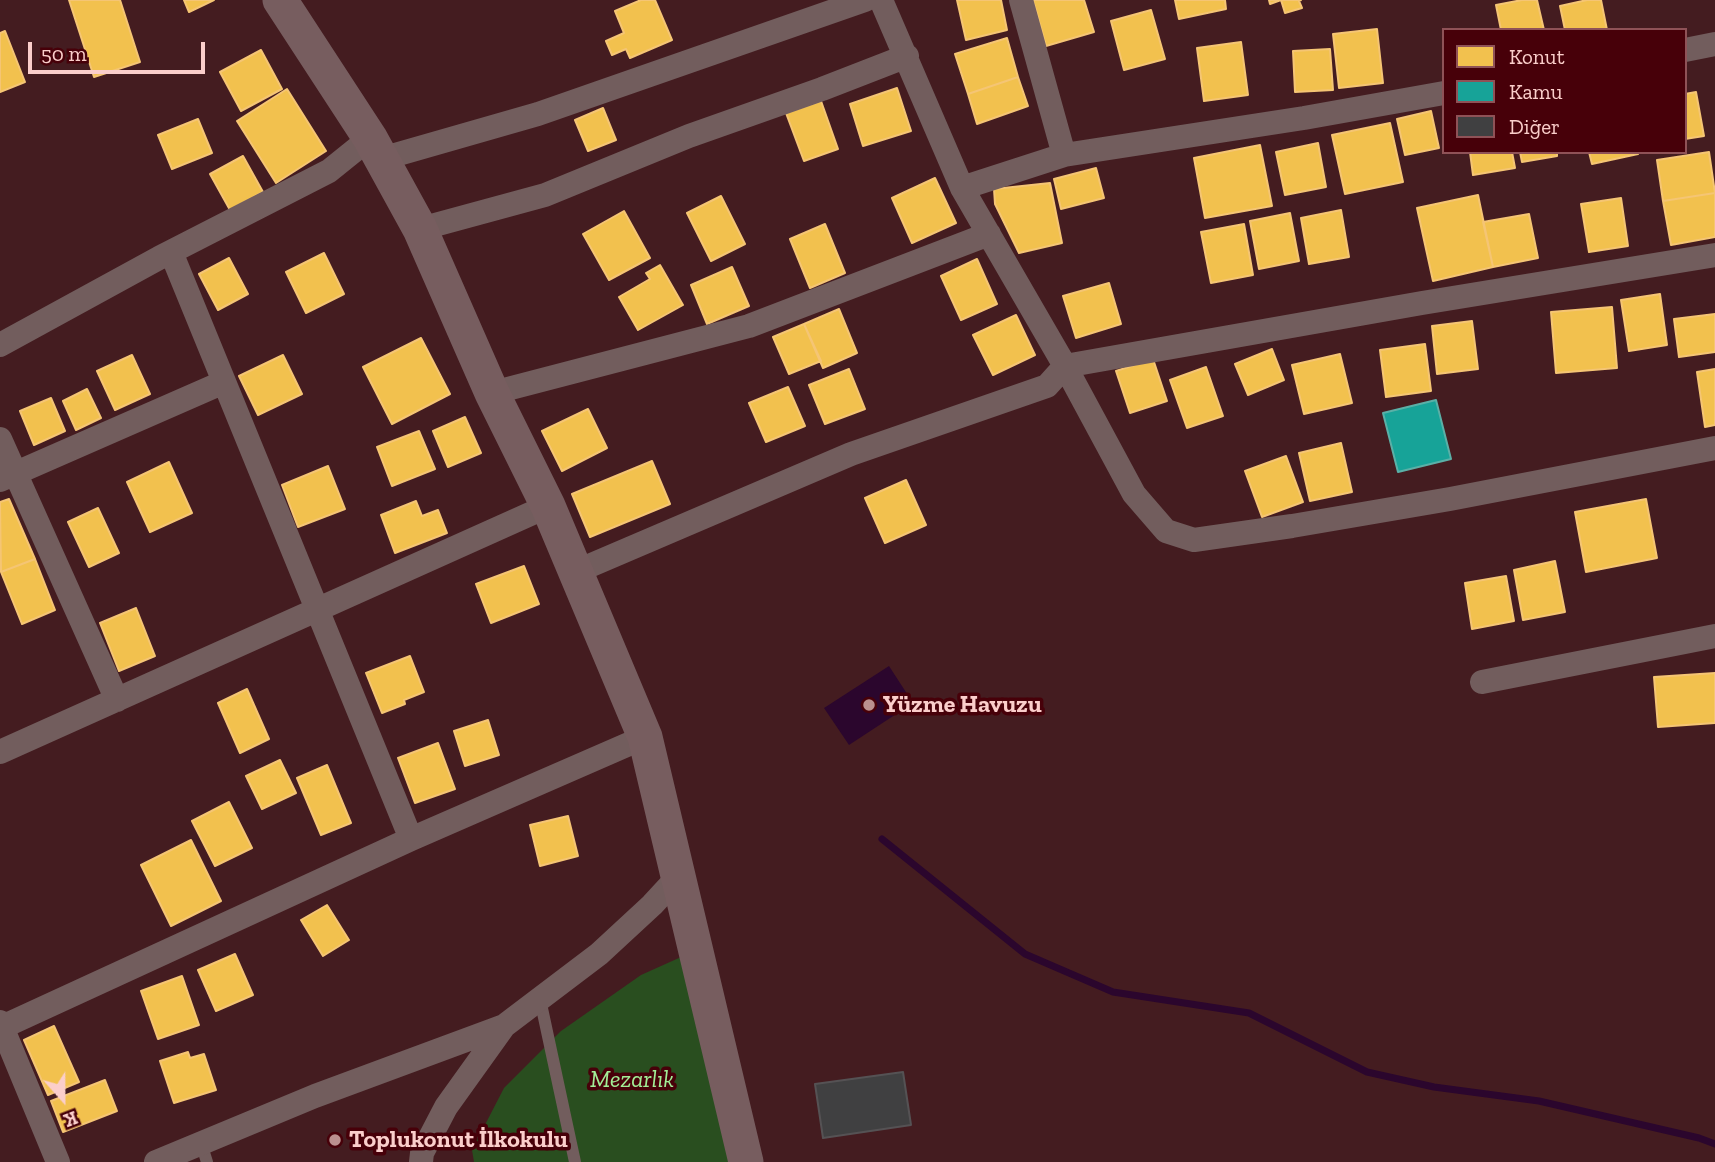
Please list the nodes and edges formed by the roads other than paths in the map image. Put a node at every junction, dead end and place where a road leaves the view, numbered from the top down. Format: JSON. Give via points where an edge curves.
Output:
{"nodes":[{"id":1,"x":280,"y":0,"type":"edge"},
{"id":2,"x":865,"y":0,"type":"edge"},
{"id":3,"x":881,"y":0,"type":"edge"},
{"id":4,"x":1021,"y":0,"type":"edge"},
{"id":5,"x":1715,"y":44,"type":"edge"},
{"id":6,"x":1687,"y":50,"type":"edge"},
{"id":7,"x":907,"y":56,"type":"junction"},
{"id":8,"x":1442,"y":93,"type":"edge"},
{"id":9,"x":376,"y":149,"type":"junction"},
{"id":10,"x":1064,"y":155,"type":"junction"},
{"id":11,"x":962,"y":188,"type":"junction"},
{"id":12,"x":420,"y":229,"type":"junction"},
{"id":13,"x":989,"y":234,"type":"junction"},
{"id":14,"x":171,"y":252,"type":"junction"},
{"id":15,"x":1715,"y":255,"type":"edge"},
{"id":16,"x":0,"y":345,"type":"edge"},
{"id":17,"x":1065,"y":366,"type":"junction"},
{"id":18,"x":224,"y":382,"type":"junction"},
{"id":19,"x":492,"y":393,"type":"junction"},
{"id":20,"x":0,"y":439,"type":"edge"},
{"id":21,"x":1715,"y":448,"type":"edge"},
{"id":22,"x":7,"y":476,"type":"edge"},
{"id":23,"x":548,"y":506,"type":"junction"},
{"id":24,"x":575,"y":572,"type":"junction"},
{"id":25,"x":318,"y":611,"type":"junction"},
{"id":26,"x":1715,"y":636,"type":"edge"},
{"id":27,"x":1482,"y":682,"type":"dead end"},
{"id":28,"x":117,"y":700,"type":"junction"},
{"id":29,"x":645,"y":737,"type":"junction"},
{"id":30,"x":0,"y":752,"type":"edge"},
{"id":31,"x":411,"y":839,"type":"junction"},
{"id":32,"x":677,"y":878,"type":"junction"},
{"id":33,"x":540,"y":999,"type":"junction"},
{"id":34,"x":1,"y":1025,"type":"edge"},
{"id":35,"x":504,"y":1026,"type":"junction"},
{"id":36,"x":204,"y":1153,"type":"edge"},
{"id":37,"x":58,"y":1162,"type":"edge"},
{"id":38,"x":156,"y":1162,"type":"edge"},
{"id":39,"x":421,"y":1162,"type":"edge"},
{"id":40,"x":575,"y":1162,"type":"edge"},
{"id":41,"x":746,"y":1162,"type":"edge"}],
"edges":[{"from":1,"to":9,"type":"street"},
{"from":2,"to":9,"type":"street","via":[[538,114]]},
{"from":3,"to":7,"type":"street"},
{"from":4,"to":10,"type":"street"},
{"from":5,"to":6,"type":"street"},
{"from":7,"to":11,"type":"street"},
{"from":7,"to":12,"type":"street","via":[[545,195]]},
{"from":8,"to":10,"type":"street"},
{"from":9,"to":12,"type":"street"},
{"from":9,"to":14,"type":"street"},
{"from":10,"to":11,"type":"street"},
{"from":11,"to":13,"type":"street"},
{"from":12,"to":19,"type":"street"},
{"from":13,"to":17,"type":"street"},
{"from":13,"to":19,"type":"street","via":[[749,326]]},
{"from":14,"to":16,"type":"street"},
{"from":14,"to":18,"type":"street"},
{"from":15,"to":17,"type":"street"},
{"from":17,"to":21,"type":"street","via":[[1134,494],[1166,531],[1194,540],[1450,499]]},
{"from":17,"to":24,"type":"street","via":[[1047,386],[851,454]]},
{"from":18,"to":22,"type":"street"},
{"from":18,"to":25,"type":"street"},
{"from":19,"to":23,"type":"street"},
{"from":20,"to":22,"type":"street"},
{"from":22,"to":28,"type":"street"},
{"from":23,"to":24,"type":"street"},
{"from":23,"to":25,"type":"street"},
{"from":24,"to":29,"type":"street"},
{"from":25,"to":28,"type":"street"},
{"from":25,"to":31,"type":"street"},
{"from":26,"to":27,"type":"street"},
{"from":28,"to":30,"type":"street"},
{"from":29,"to":31,"type":"street"},
{"from":29,"to":32,"type":"street"},
{"from":31,"to":34,"type":"street"},
{"from":32,"to":33,"type":"street","via":[[599,954]]},
{"from":32,"to":41,"type":"street"},
{"from":33,"to":35,"type":"street"},
{"from":33,"to":40,"type":"lane"},
{"from":34,"to":37,"type":"street"},
{"from":35,"to":36,"type":"street","via":[[315,1096]]},
{"from":35,"to":39,"type":"street","via":[[446,1107]]},
{"from":36,"to":38,"type":"street"}]}
